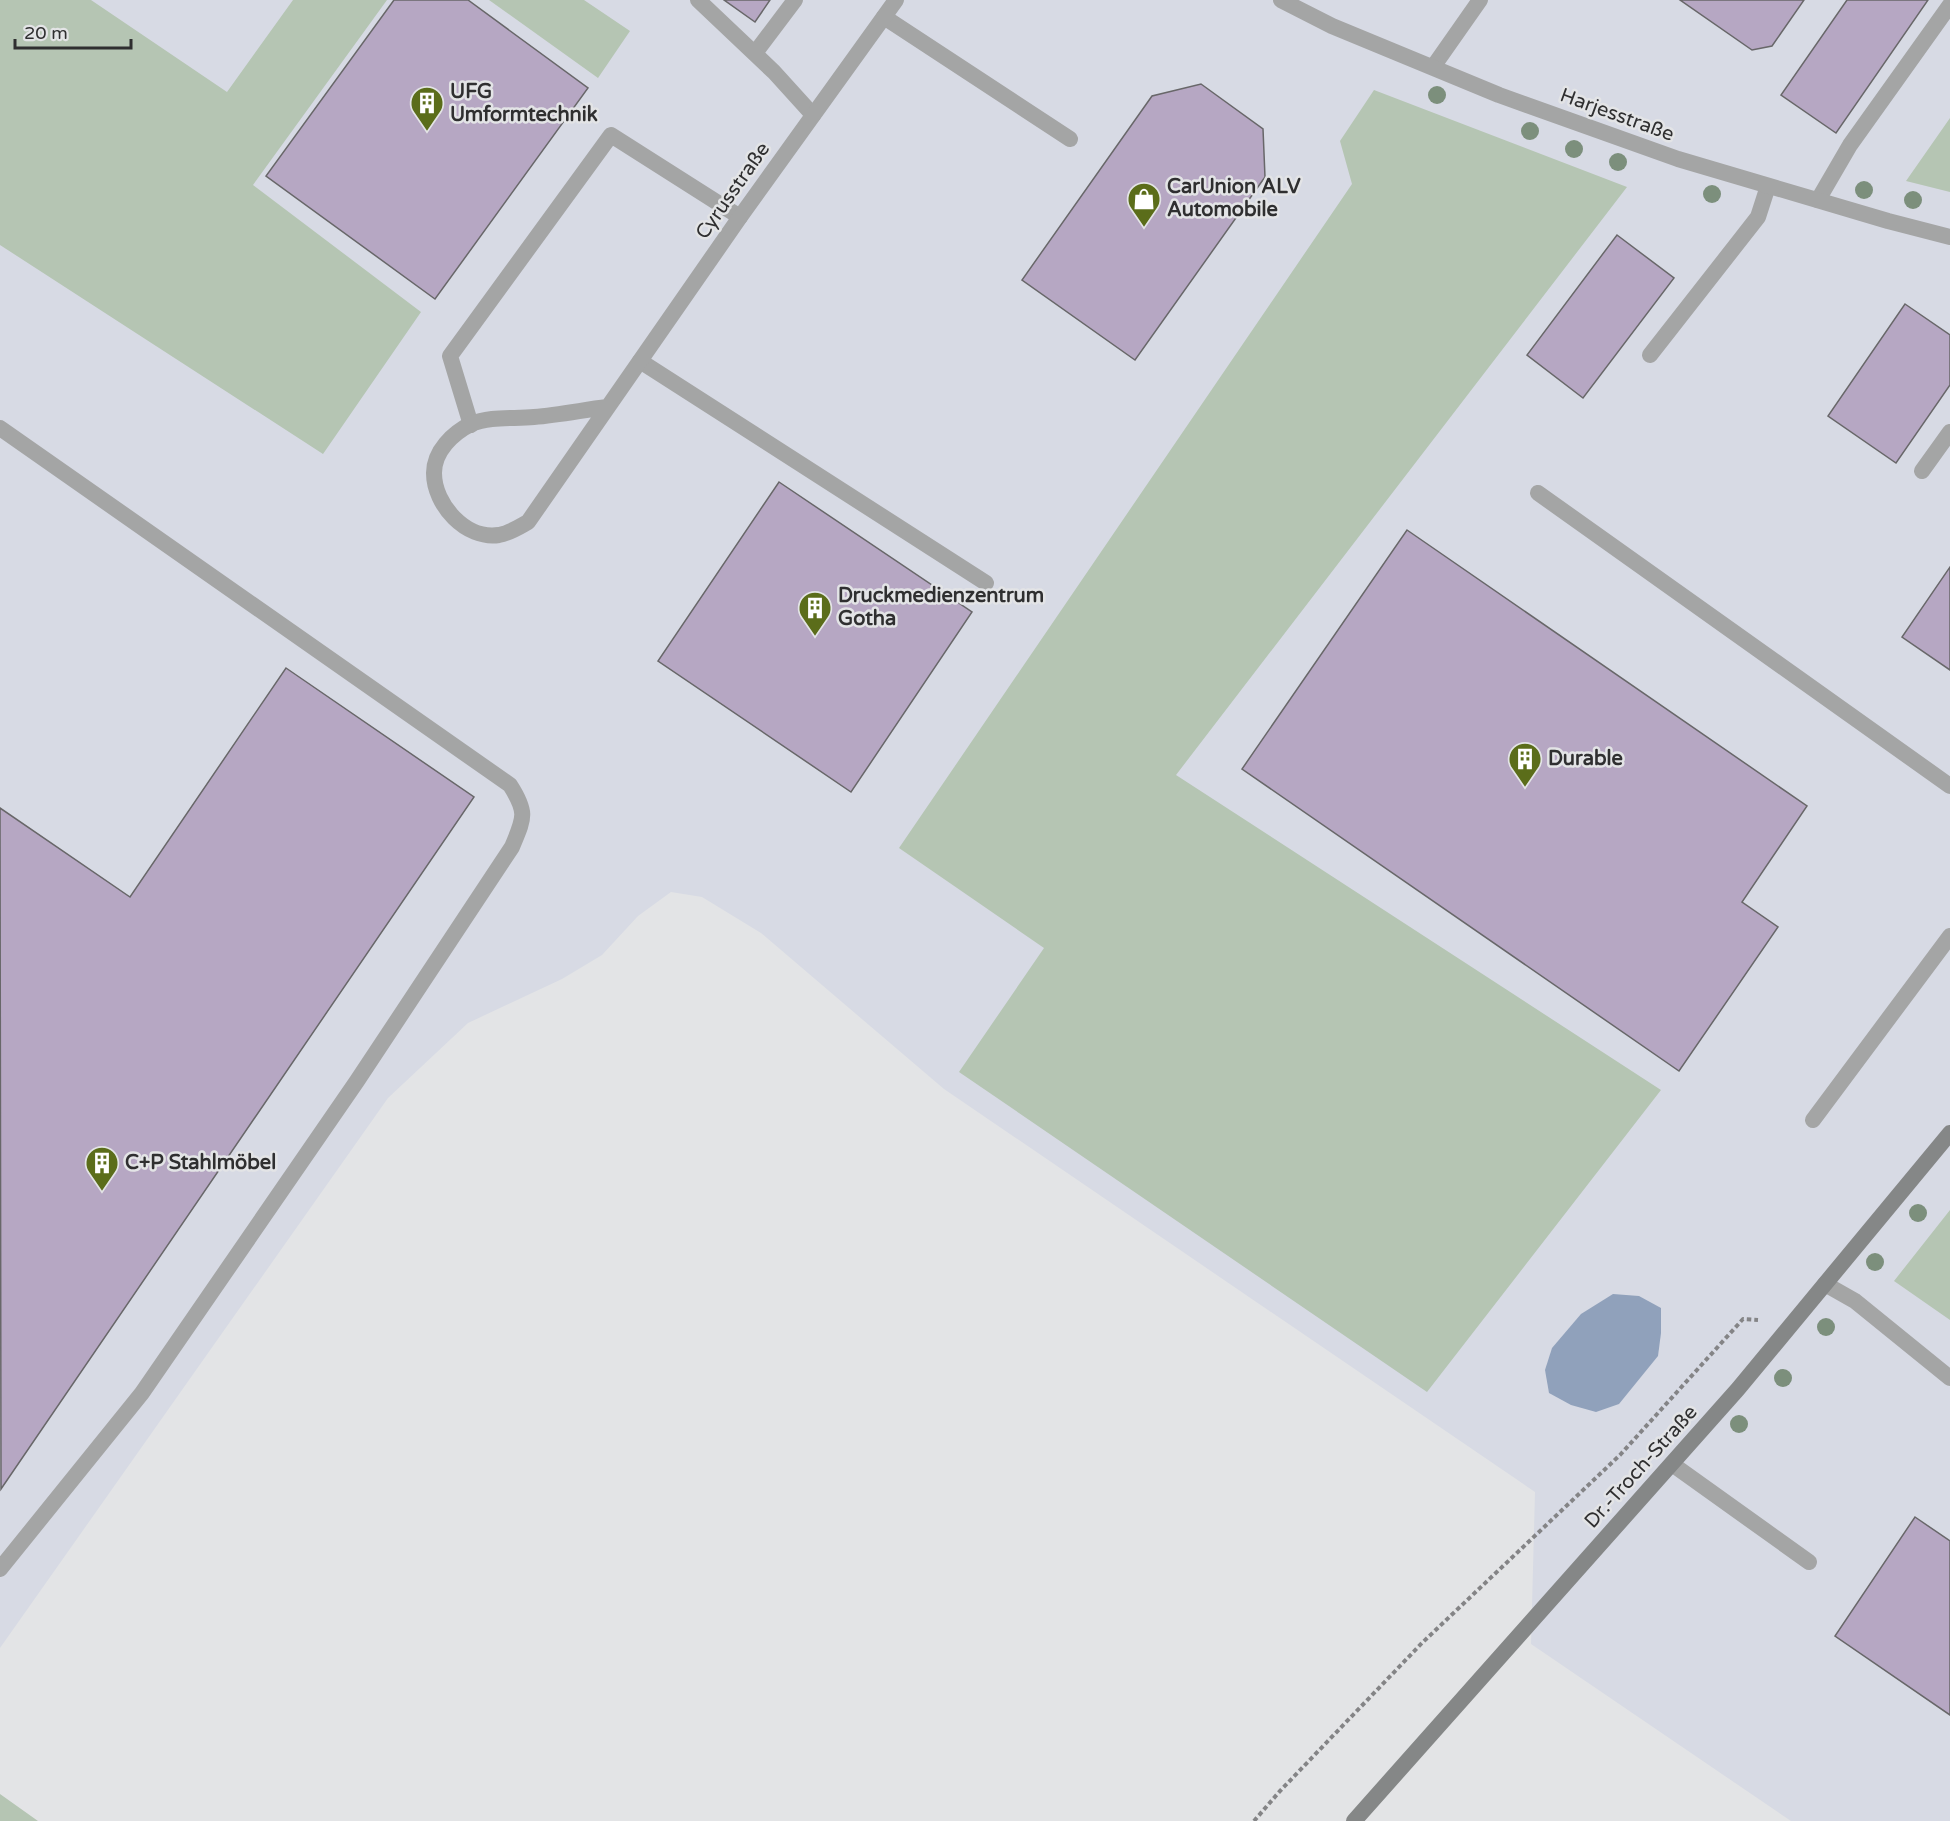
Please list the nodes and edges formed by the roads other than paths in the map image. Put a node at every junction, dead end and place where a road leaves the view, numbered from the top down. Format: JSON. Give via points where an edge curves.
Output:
{"nodes":[{"id":1,"x":698,"y":0,"type":"edge"},
{"id":2,"x":795,"y":0,"type":"edge"},
{"id":3,"x":1281,"y":0,"type":"edge"},
{"id":4,"x":1480,"y":0,"type":"edge"},
{"id":5,"x":893,"y":1,"type":"edge"},
{"id":6,"x":1950,"y":5,"type":"edge"},
{"id":7,"x":884,"y":17,"type":"junction"},
{"id":8,"x":755,"y":53,"type":"junction"},
{"id":9,"x":1433,"y":68,"type":"junction"},
{"id":10,"x":813,"y":115,"type":"junction"},
{"id":11,"x":1070,"y":139,"type":"dead end"},
{"id":12,"x":1768,"y":186,"type":"junction"},
{"id":13,"x":1818,"y":200,"type":"junction"},
{"id":14,"x":740,"y":217,"type":"junction"},
{"id":15,"x":1950,"y":237,"type":"edge"},
{"id":16,"x":1650,"y":355,"type":"dead end"},
{"id":17,"x":640,"y":361,"type":"junction"},
{"id":18,"x":607,"y":407,"type":"junction"},
{"id":19,"x":471,"y":425,"type":"junction"},
{"id":20,"x":0,"y":428,"type":"edge"},
{"id":21,"x":1950,"y":432,"type":"edge"},
{"id":22,"x":1922,"y":471,"type":"dead end"},
{"id":23,"x":1538,"y":493,"type":"dead end"},
{"id":24,"x":986,"y":583,"type":"dead end"},
{"id":25,"x":1950,"y":786,"type":"edge"},
{"id":26,"x":1950,"y":936,"type":"edge"},
{"id":27,"x":1813,"y":1120,"type":"dead end"},
{"id":28,"x":1950,"y":1133,"type":"edge"},
{"id":29,"x":1825,"y":1284,"type":"junction"},
{"id":30,"x":1950,"y":1378,"type":"edge"},
{"id":31,"x":1672,"y":1464,"type":"junction"},
{"id":32,"x":1809,"y":1562,"type":"dead end"},
{"id":33,"x":0,"y":1569,"type":"edge"},
{"id":34,"x":1354,"y":1821,"type":"edge"}],
"edges":[{"from":1,"to":8,"type":"street"},
{"from":2,"to":8,"type":"street"},
{"from":3,"to":9,"type":"street","name":"Harjesstraße"},
{"from":4,"to":9,"type":"street"},
{"from":5,"to":7,"type":"street","name":"Cyrusstraße"},
{"from":6,"to":13,"type":"street","via":[[1850,145]]},
{"from":7,"to":10,"type":"street","name":"Cyrusstraße"},
{"from":7,"to":11,"type":"street"},
{"from":8,"to":10,"type":"street"},
{"from":9,"to":12,"type":"street","name":"Harjesstraße","via":[[1678,159]]},
{"from":10,"to":14,"type":"street","name":"Cyrusstraße"},
{"from":12,"to":13,"type":"street","name":"Harjesstraße"},
{"from":12,"to":16,"type":"street","via":[[1758,217]]},
{"from":13,"to":15,"type":"street","name":"Harjesstraße"},
{"from":14,"to":17,"type":"street","name":"Cyrusstraße"},
{"from":14,"to":19,"type":"street","via":[[610,135],[450,356]]},
{"from":17,"to":18,"type":"street","name":"Cyrusstraße"},
{"from":17,"to":24,"type":"street"},
{"from":18,"to":19,"type":"street","name":"Cyrusstraße"},
{"from":18,"to":19,"type":"street","name":"Cyrusstraße","via":[[528,522],[497,535],[483,535],[463,525],[449,513],[438,493],[436,460],[450,439]]},
{"from":20,"to":33,"type":"street","via":[[510,785],[520,801],[523,819],[512,847],[357,1081],[142,1394]]},
{"from":21,"to":22,"type":"street"},
{"from":23,"to":25,"type":"street"},
{"from":26,"to":27,"type":"street"},
{"from":28,"to":29,"type":"main road","name":"Dr.-Troch-Straße"},
{"from":29,"to":30,"type":"street","via":[[1855,1301]]},
{"from":29,"to":31,"type":"main road","name":"Dr.-Troch-Straße"},
{"from":31,"to":32,"type":"street"},
{"from":31,"to":34,"type":"main road","name":"Dr.-Troch-Straße"}]}
